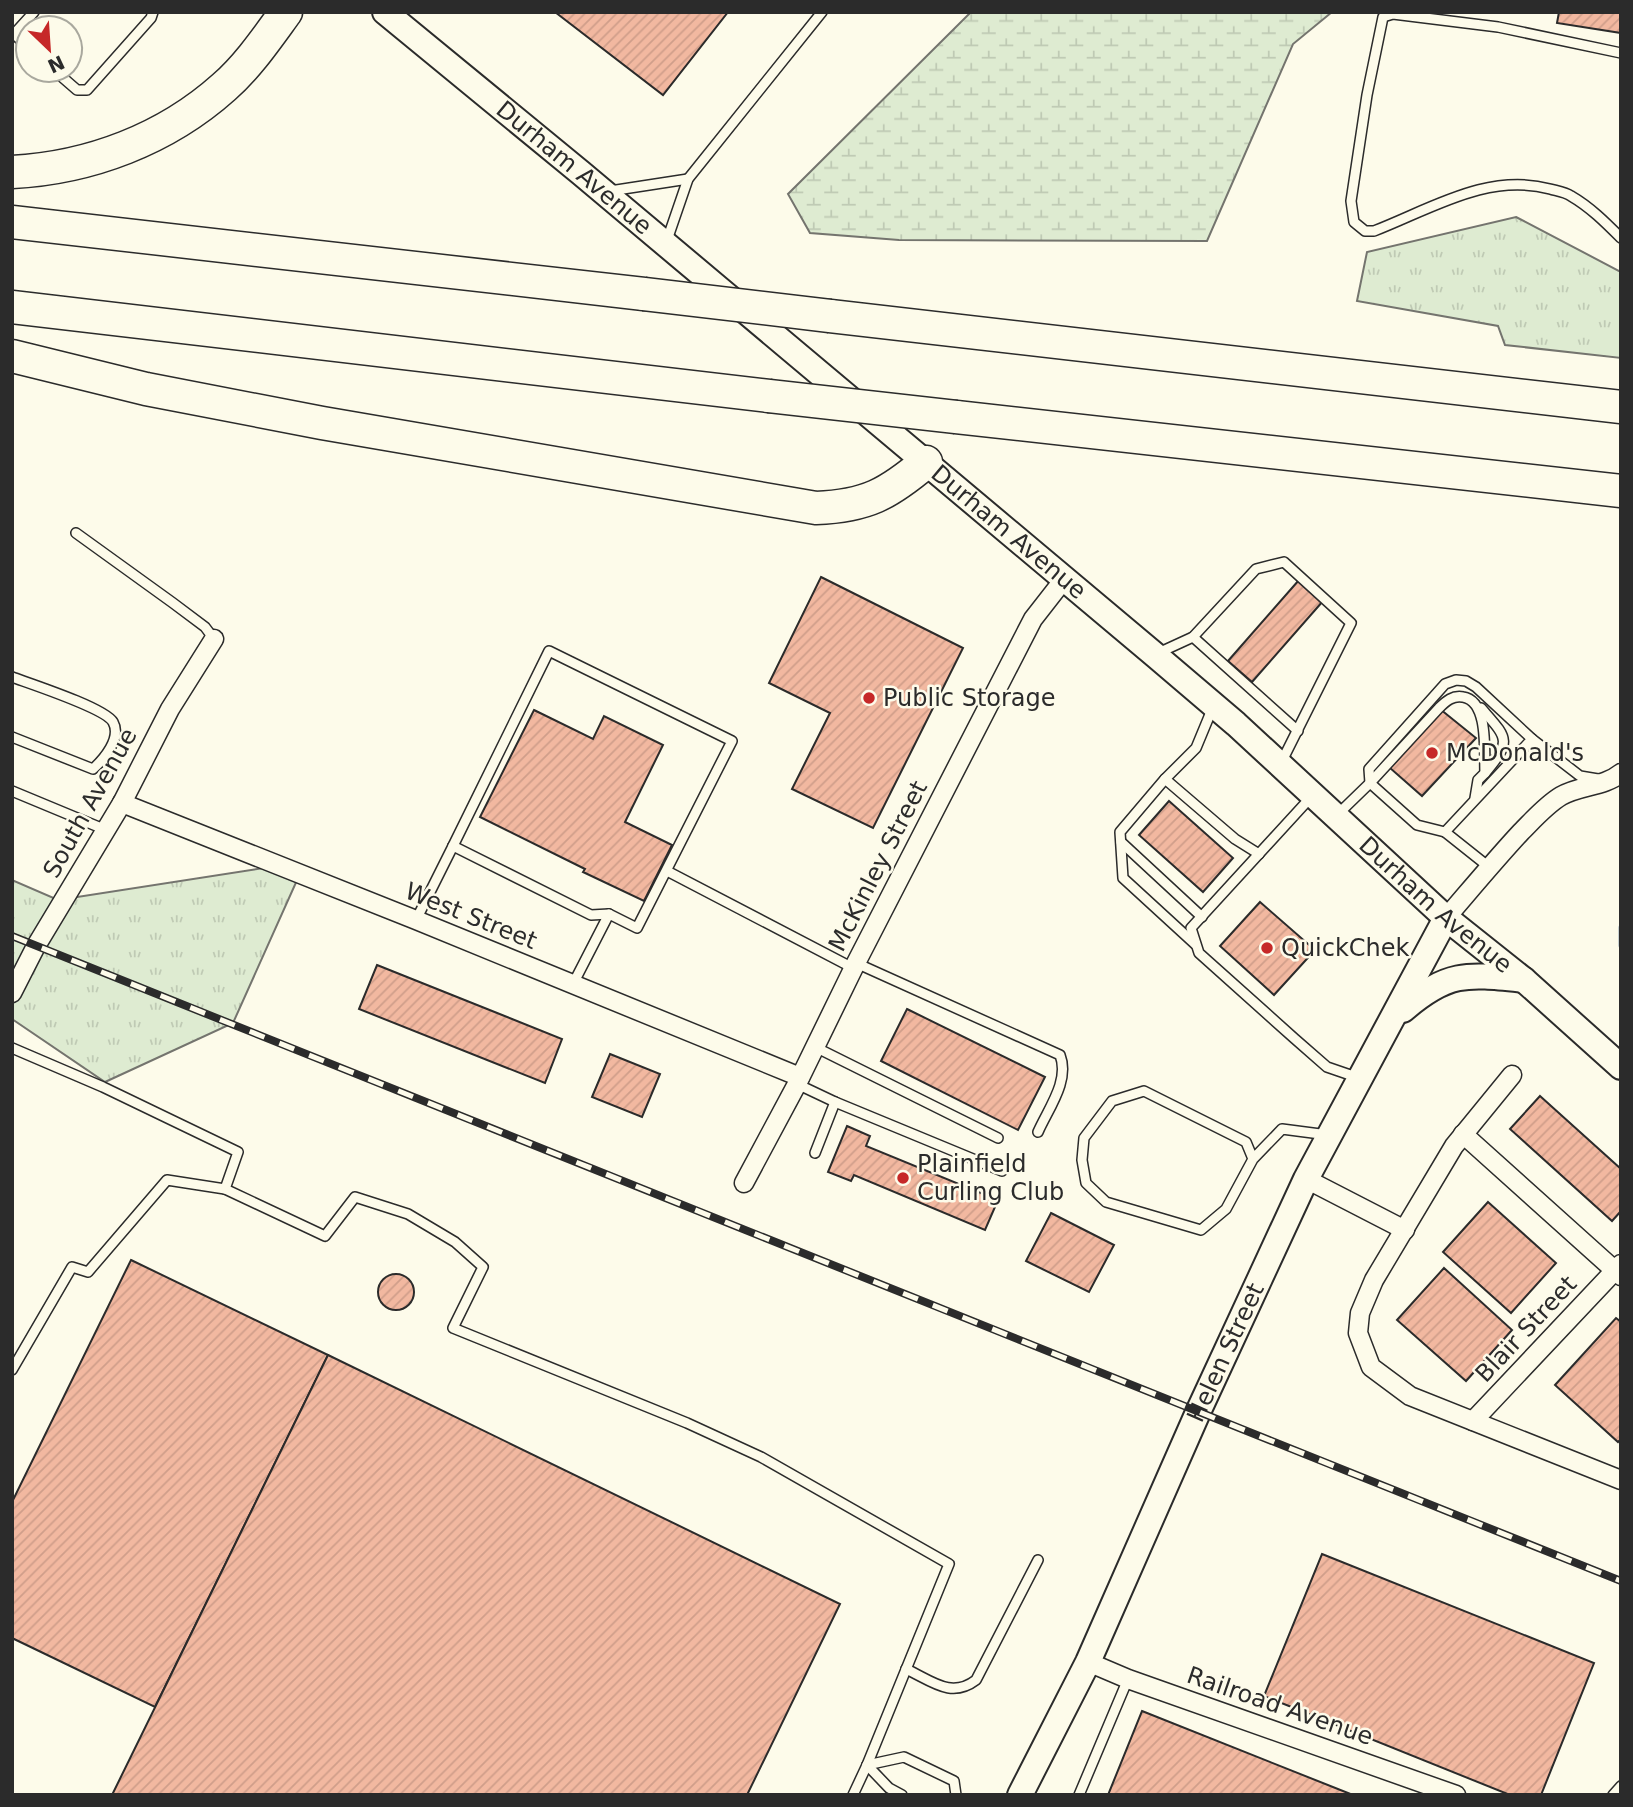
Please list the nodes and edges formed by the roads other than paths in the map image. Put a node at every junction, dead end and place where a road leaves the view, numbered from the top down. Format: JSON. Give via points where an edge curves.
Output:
{"nodes":[{"id":1,"x":153,"y":12,"type":"edge"},
{"id":2,"x":267,"y":12,"type":"edge"},
{"id":3,"x":286,"y":12,"type":"edge"},
{"id":4,"x":385,"y":12,"type":"edge"},
{"id":5,"x":415,"y":12,"type":"edge"},
{"id":6,"x":822,"y":12,"type":"edge"},
{"id":7,"x":422,"y":41,"type":"junction"},
{"id":8,"x":257,"y":51,"type":"junction"},
{"id":9,"x":1621,"y":52,"type":"edge"},
{"id":10,"x":70,"y":84,"type":"edge"},
{"id":11,"x":12,"y":172,"type":"edge"},
{"id":12,"x":688,"y":179,"type":"junction"},
{"id":13,"x":603,"y":192,"type":"junction"},
{"id":14,"x":12,"y":222,"type":"edge"},
{"id":15,"x":1621,"y":238,"type":"edge"},
{"id":16,"x":666,"y":244,"type":"junction"},
{"id":17,"x":12,"y":307,"type":"edge"},
{"id":18,"x":12,"y":356,"type":"edge"},
{"id":19,"x":1621,"y":407,"type":"edge"},
{"id":20,"x":926,"y":462,"type":"junction"},
{"id":21,"x":1621,"y":491,"type":"edge"},
{"id":22,"x":76,"y":533,"type":"dead end"},
{"id":23,"x":1065,"y":578,"type":"junction"},
{"id":24,"x":1193,"y":637,"type":"junction"},
{"id":25,"x":214,"y":639,"type":"joint"},
{"id":26,"x":1155,"y":654,"type":"junction"},
{"id":27,"x":12,"y":677,"type":"edge"},
{"id":28,"x":1475,"y":702,"type":"junction"},
{"id":29,"x":1214,"y":705,"type":"junction"},
{"id":30,"x":1298,"y":731,"type":"junction"},
{"id":31,"x":12,"y":737,"type":"edge"},
{"id":32,"x":1532,"y":739,"type":"junction"},
{"id":33,"x":1280,"y":765,"type":"junction"},
{"id":34,"x":1485,"y":773,"type":"junction"},
{"id":35,"x":1618,"y":778,"type":"edge"},
{"id":36,"x":1166,"y":779,"type":"junction"},
{"id":37,"x":1370,"y":783,"type":"junction"},
{"id":38,"x":12,"y":791,"type":"edge"},
{"id":39,"x":1313,"y":795,"type":"junction"},
{"id":40,"x":1475,"y":800,"type":"junction"},
{"id":41,"x":122,"y":803,"type":"junction"},
{"id":42,"x":1336,"y":816,"type":"junction"},
{"id":43,"x":106,"y":830,"type":"junction"},
{"id":44,"x":1445,"y":832,"type":"junction"},
{"id":45,"x":1121,"y":842,"type":"junction"},
{"id":46,"x":453,"y":846,"type":"junction"},
{"id":47,"x":1259,"y":854,"type":"junction"},
{"id":48,"x":1489,"y":867,"type":"junction"},
{"id":49,"x":667,"y":871,"type":"junction"},
{"id":50,"x":609,"y":914,"type":"junction"},
{"id":51,"x":1202,"y":917,"type":"junction"},
{"id":52,"x":1446,"y":918,"type":"junction"},
{"id":53,"x":416,"y":920,"type":"junction"},
{"id":54,"x":1195,"y":944,"type":"junction"},
{"id":55,"x":855,"y":965,"type":"junction"},
{"id":56,"x":1524,"y":981,"type":"junction"},
{"id":57,"x":573,"y":984,"type":"junction"},
{"id":58,"x":12,"y":993,"type":"edge"},
{"id":59,"x":1392,"y":1019,"type":"junction"},
{"id":60,"x":815,"y":1047,"type":"junction"},
{"id":61,"x":12,"y":1048,"type":"edge"},
{"id":62,"x":1621,"y":1067,"type":"edge"},
{"id":63,"x":1512,"y":1075,"type":"dead end"},
{"id":64,"x":1360,"y":1079,"type":"junction"},
{"id":65,"x":798,"y":1081,"type":"junction"},
{"id":66,"x":835,"y":1102,"type":"junction"},
{"id":67,"x":1038,"y":1132,"type":"dead end"},
{"id":68,"x":1463,"y":1134,"type":"junction"},
{"id":69,"x":1330,"y":1135,"type":"junction"},
{"id":70,"x":998,"y":1138,"type":"dead end"},
{"id":71,"x":816,"y":1153,"type":"dead end"},
{"id":72,"x":1253,"y":1159,"type":"junction"},
{"id":73,"x":1002,"y":1171,"type":"dead end"},
{"id":74,"x":1306,"y":1179,"type":"junction"},
{"id":75,"x":744,"y":1183,"type":"dead end"},
{"id":76,"x":225,"y":1189,"type":"junction"},
{"id":77,"x":1405,"y":1230,"type":"junction"},
{"id":78,"x":1619,"y":1270,"type":"edge"},
{"id":79,"x":12,"y":1370,"type":"edge"},
{"id":80,"x":1473,"y":1421,"type":"junction"},
{"id":81,"x":1621,"y":1480,"type":"edge"},
{"id":82,"x":1038,"y":1560,"type":"dead end"},
{"id":83,"x":1087,"y":1662,"type":"junction"},
{"id":84,"x":906,"y":1670,"type":"junction"},
{"id":85,"x":1128,"y":1679,"type":"junction"},
{"id":86,"x":867,"y":1765,"type":"junction"},
{"id":87,"x":1621,"y":1786,"type":"edge"},
{"id":88,"x":853,"y":1795,"type":"edge"},
{"id":89,"x":902,"y":1795,"type":"edge"},
{"id":90,"x":956,"y":1795,"type":"edge"},
{"id":91,"x":1020,"y":1795,"type":"edge"},
{"id":92,"x":1079,"y":1795,"type":"edge"},
{"id":93,"x":1457,"y":1795,"type":"edge"},
{"id":94,"x":1614,"y":1795,"type":"edge"}],
"edges":[{"from":1,"to":10,"type":"lane","via":[[87,90]]},
{"from":2,"to":8,"type":"highway"},
{"from":3,"to":8,"type":"highway"},
{"from":4,"to":7,"type":"main road","name":"Durham Avenue"},
{"from":5,"to":7,"type":"main road"},
{"from":6,"to":12,"type":"lane"},
{"from":7,"to":13,"type":"main road","name":"Durham Avenue"},
{"from":8,"to":11,"type":"highway","via":[[225,87],[156,135],[71,164]]},
{"from":9,"to":15,"type":"lane","via":[[1484,25],[1393,14],[1383,17],[1351,201],[1354,222],[1365,231],[1374,231],[1466,193],[1502,184],[1534,185],[1568,194],[1599,215]]},
{"from":12,"to":13,"type":"lane"},
{"from":12,"to":16,"type":"lane"},
{"from":13,"to":16,"type":"main road","name":"Durham Avenue"},
{"from":14,"to":19,"type":"highway","bridge":true},
{"from":16,"to":20,"type":"main road","name":"Durham Avenue"},
{"from":17,"to":21,"type":"highway","bridge":true},
{"from":18,"to":20,"type":"highway","via":[[146,389],[323,423],[816,508],[836,508],[878,496]]},
{"from":20,"to":23,"type":"main road","name":"Durham Avenue"},
{"from":22,"to":25,"type":"lane","via":[[205,627]]},
{"from":23,"to":26,"type":"main road","name":"Durham Avenue"},
{"from":23,"to":55,"type":"street","name":"McKinley Street","via":[[1033,619]]},
{"from":24,"to":26,"type":"lane"},
{"from":24,"to":30,"type":"lane"},
{"from":24,"to":30,"type":"lane","via":[[1256,569],[1284,562],[1351,623]]},
{"from":25,"to":41,"type":"street","name":"South Avenue","via":[[170,709]]},
{"from":26,"to":29,"type":"main road","name":"Durham Avenue"},
{"from":27,"to":31,"type":"lane","via":[[97,709],[112,719],[116,731],[93,769]]},
{"from":28,"to":34,"type":"lane","via":[[1482,718]]},
{"from":28,"to":34,"type":"lane","via":[[1503,737],[1502,751]]},
{"from":28,"to":37,"type":"lane","via":[[1457,696],[1446,701]]},
{"from":29,"to":33,"type":"main road","name":"Durham Avenue"},
{"from":29,"to":36,"type":"lane","via":[[1196,748]]},
{"from":30,"to":33,"type":"lane"},
{"from":32,"to":35,"type":"lane","via":[[1580,776]]},
{"from":32,"to":37,"type":"lane","via":[[1476,687],[1456,680],[1446,684],[1375,761],[1369,769]]},
{"from":32,"to":40,"type":"lane"},
{"from":33,"to":39,"type":"main road","name":"Durham Avenue"},
{"from":34,"to":40,"type":"lane","via":[[1478,780]]},
{"from":35,"to":48,"type":"street","via":[[1559,797]]},
{"from":36,"to":45,"type":"lane","via":[[1120,832]]},
{"from":36,"to":47,"type":"lane"},
{"from":37,"to":42,"type":"lane"},
{"from":37,"to":44,"type":"lane","via":[[1417,825]]},
{"from":38,"to":43,"type":"lane"},
{"from":39,"to":42,"type":"main road","name":"Durham Avenue"},
{"from":39,"to":47,"type":"lane"},
{"from":40,"to":44,"type":"lane"},
{"from":41,"to":43,"type":"street","name":"South Avenue"},
{"from":41,"to":53,"type":"street","name":"West Street"},
{"from":42,"to":52,"type":"main road","name":"Durham Avenue"},
{"from":43,"to":58,"type":"street","name":"South Avenue"},
{"from":44,"to":48,"type":"lane"},
{"from":45,"to":51,"type":"lane"},
{"from":45,"to":54,"type":"lane","via":[[1123,878]]},
{"from":46,"to":49,"type":"lane","via":[[550,651],[732,741]]},
{"from":46,"to":50,"type":"lane","via":[[591,915]]},
{"from":46,"to":53,"type":"lane"},
{"from":47,"to":51,"type":"lane"},
{"from":48,"to":52,"type":"street"},
{"from":49,"to":50,"type":"lane","via":[[637,928]]},
{"from":49,"to":55,"type":"lane"},
{"from":50,"to":57,"type":"lane"},
{"from":51,"to":54,"type":"lane","via":[[1191,929]]},
{"from":52,"to":56,"type":"main road","name":"Durham Avenue"},
{"from":52,"to":59,"type":"main road","name":"Helen Street"},
{"from":53,"to":57,"type":"street","name":"West Street"},
{"from":54,"to":64,"type":"lane","via":[[1199,953],[1327,1067]]},
{"from":55,"to":60,"type":"street","name":"McKinley Street"},
{"from":55,"to":67,"type":"lane","via":[[1060,1055],[1063,1077]]},
{"from":56,"to":59,"type":"main road","via":[[1458,978],[1425,990]]},
{"from":56,"to":62,"type":"main road","name":"Durham Avenue"},
{"from":57,"to":65,"type":"street","name":"West Street"},
{"from":59,"to":64,"type":"main road","name":"Helen Street"},
{"from":60,"to":65,"type":"street","name":"McKinley Street"},
{"from":60,"to":70,"type":"lane"},
{"from":61,"to":76,"type":"lane","via":[[237,1152]]},
{"from":63,"to":68,"type":"street"},
{"from":64,"to":69,"type":"main road","name":"Helen Street"},
{"from":65,"to":66,"type":"lane"},
{"from":65,"to":75,"type":"street","name":"McKinley Street"},
{"from":66,"to":71,"type":"lane"},
{"from":66,"to":73,"type":"lane"},
{"from":68,"to":77,"type":"street"},
{"from":68,"to":78,"type":"street","name":"Blair Street"},
{"from":69,"to":72,"type":"lane","via":[[1282,1129]]},
{"from":69,"to":74,"type":"main road","name":"Helen Street"},
{"from":72,"to":72,"type":"lane","via":[[1226,1209],[1201,1230],[1106,1202],[1086,1183],[1082,1160],[1084,1138],[1112,1101],[1144,1091],[1246,1142]]},
{"from":74,"to":77,"type":"street"},
{"from":74,"to":83,"type":"main road","name":"Helen Street"},
{"from":76,"to":79,"type":"lane","via":[[167,1180],[88,1272],[72,1267]]},
{"from":76,"to":84,"type":"lane","via":[[325,1236],[355,1197],[408,1214],[455,1242],[483,1267],[453,1328],[761,1457],[949,1564]]},
{"from":77,"to":80,"type":"street","via":[[1360,1313],[1358,1333],[1364,1350],[1371,1367],[1410,1396]]},
{"from":78,"to":80,"type":"street","name":"Blair Street"},
{"from":80,"to":81,"type":"street"},
{"from":82,"to":84,"type":"lane","via":[[976,1680],[953,1690]]},
{"from":83,"to":85,"type":"street","name":"Railroad Avenue"},
{"from":83,"to":91,"type":"main road","name":"Helen Street"},
{"from":84,"to":86,"type":"lane"},
{"from":85,"to":92,"type":"lane"},
{"from":85,"to":93,"type":"street","name":"Railroad Avenue"},
{"from":86,"to":88,"type":"lane"},
{"from":86,"to":89,"type":"lane"},
{"from":86,"to":90,"type":"lane","via":[[904,1757],[954,1781]]},
{"from":87,"to":94,"type":"lane"}]}
